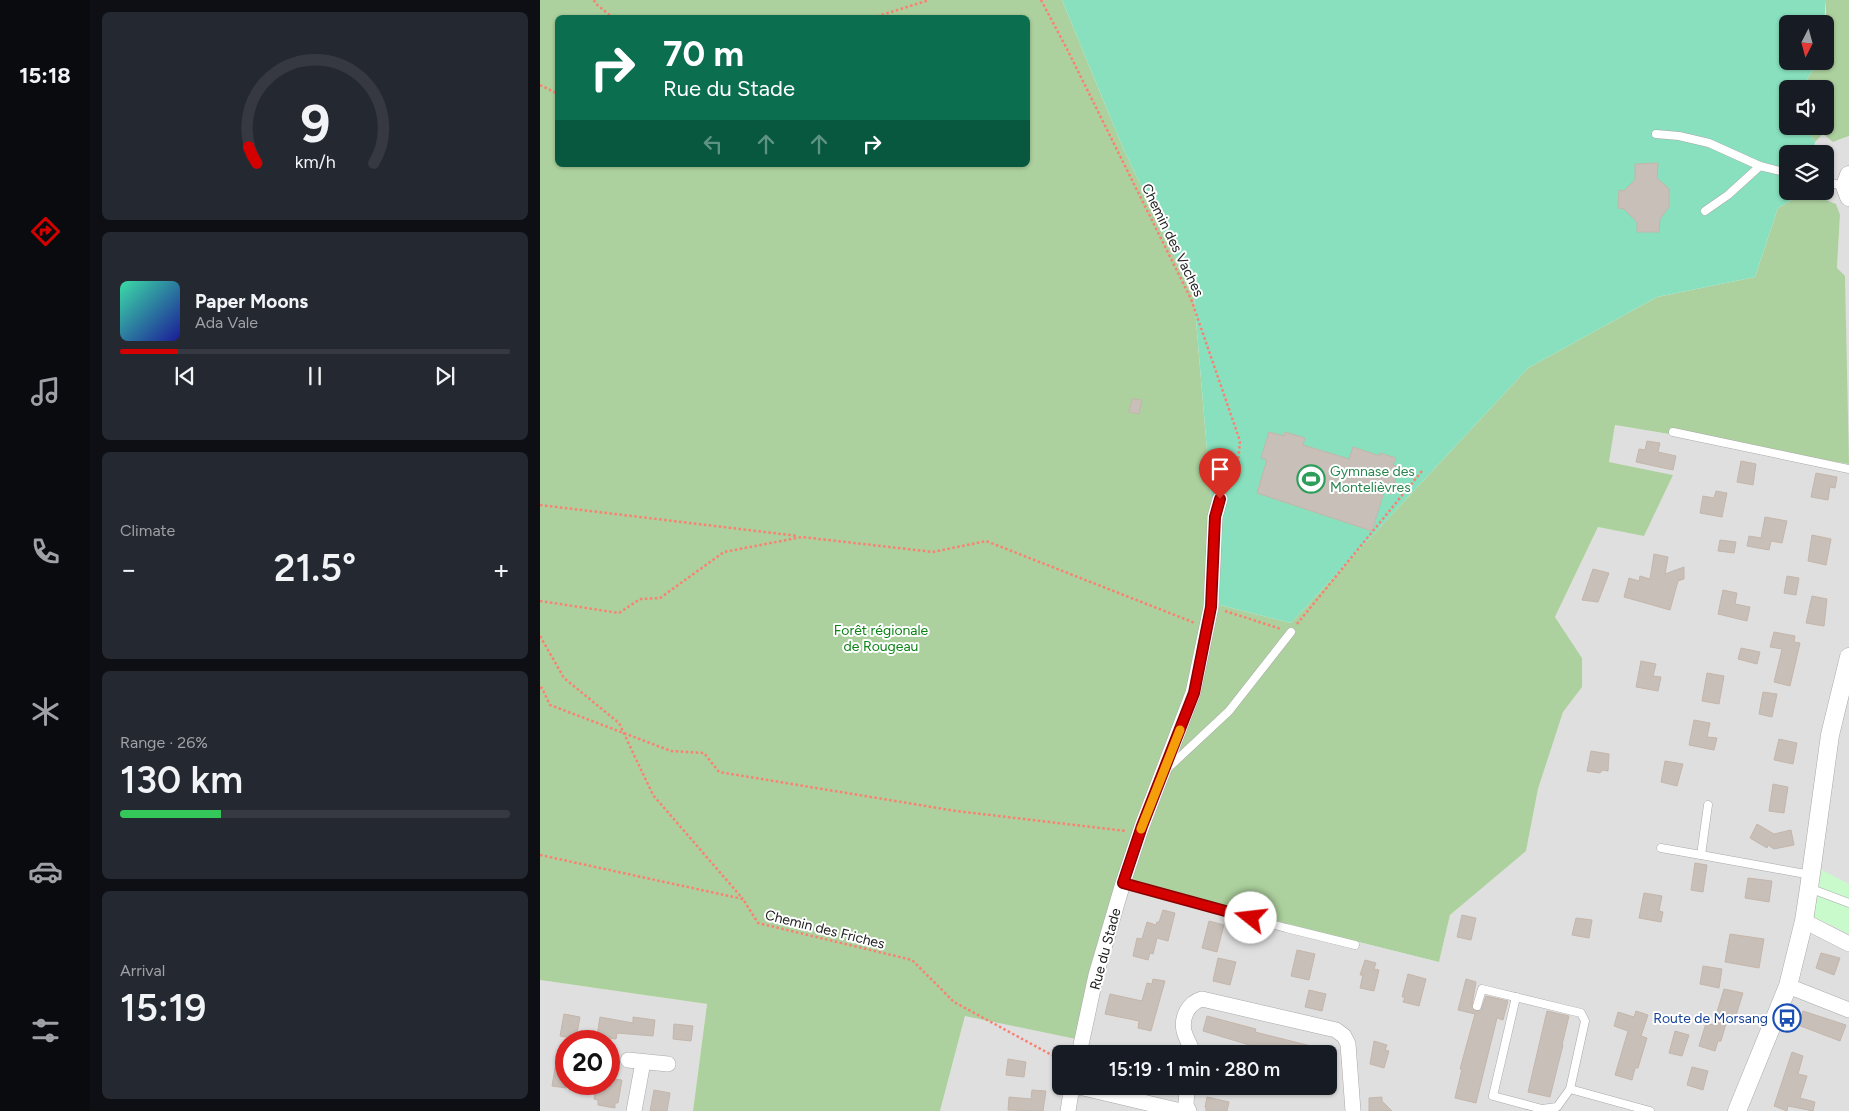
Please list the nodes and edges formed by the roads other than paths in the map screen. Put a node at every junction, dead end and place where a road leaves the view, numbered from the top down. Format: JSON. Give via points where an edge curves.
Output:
{"nodes":[{"id":1,"x":1656,"y":134,"type":"dead end"},
{"id":2,"x":1760,"y":166,"type":"junction"},
{"id":3,"x":1779,"y":171,"type":"edge"},
{"id":4,"x":1834,"y":184,"type":"edge"},
{"id":5,"x":1848,"y":186,"type":"edge"},
{"id":6,"x":1705,"y":211,"type":"dead end"},
{"id":7,"x":1673,"y":432,"type":"dead end"},
{"id":8,"x":1849,"y":469,"type":"edge"},
{"id":9,"x":1220,"y":499,"type":"road end"},
{"id":10,"x":1291,"y":632,"type":"road end"},
{"id":11,"x":1848,"y":664,"type":"edge"},
{"id":12,"x":1164,"y":772,"type":"junction"},
{"id":13,"x":1708,"y":806,"type":"dead end"},
{"id":14,"x":1661,"y":848,"type":"dead end"},
{"id":15,"x":1701,"y":855,"type":"junction"},
{"id":16,"x":1810,"y":882,"type":"junction"},
{"id":17,"x":1123,"y":883,"type":"junction"},
{"id":18,"x":1849,"y":902,"type":"edge"},
{"id":19,"x":1804,"y":921,"type":"junction"},
{"id":20,"x":1849,"y":944,"type":"edge"},
{"id":21,"x":1355,"y":945,"type":"dead end"},
{"id":22,"x":1788,"y":986,"type":"junction"},
{"id":23,"x":1516,"y":997,"type":"junction"},
{"id":24,"x":1477,"y":1006,"type":"dead end"},
{"id":25,"x":1849,"y":1010,"type":"edge"},
{"id":26,"x":1081,"y":1045,"type":"edge"},
{"id":27,"x":1189,"y":1045,"type":"edge"},
{"id":28,"x":628,"y":1060,"type":"dead end"},
{"id":29,"x":643,"y":1062,"type":"junction"},
{"id":30,"x":668,"y":1064,"type":"dead end"},
{"id":31,"x":1570,"y":1089,"type":"junction"},
{"id":32,"x":1072,"y":1095,"type":"edge"},
{"id":33,"x":1113,"y":1095,"type":"edge"},
{"id":34,"x":1187,"y":1095,"type":"edge"},
{"id":35,"x":634,"y":1111,"type":"edge"},
{"id":36,"x":1068,"y":1111,"type":"edge"},
{"id":37,"x":1181,"y":1111,"type":"edge"},
{"id":38,"x":1189,"y":1111,"type":"edge"},
{"id":39,"x":1353,"y":1111,"type":"edge"},
{"id":40,"x":1650,"y":1111,"type":"edge"},
{"id":41,"x":1737,"y":1111,"type":"edge"}],
"edges":[{"from":1,"to":2,"type":"lane","via":[[1709,143]]},
{"from":2,"to":3,"type":"lane"},
{"from":2,"to":6,"type":"lane"},
{"from":4,"to":5,"type":"lane"},
{"from":7,"to":8,"type":"lane"},
{"from":9,"to":12,"type":"street","name":"Rue du Stade","via":[[1215,517],[1211,607],[1194,693]]},
{"from":10,"to":12,"type":"lane","via":[[1229,710]]},
{"from":11,"to":16,"type":"street","via":[[1826,758]]},
{"from":12,"to":17,"type":"street","name":"Rue du Stade"},
{"from":13,"to":15,"type":"lane"},
{"from":14,"to":15,"type":"lane"},
{"from":15,"to":16,"type":"lane"},
{"from":16,"to":18,"type":"lane"},
{"from":16,"to":19,"type":"street"},
{"from":17,"to":21,"type":"lane"},
{"from":17,"to":26,"type":"street","name":"Rue du Stade","via":[[1096,975]]},
{"from":19,"to":20,"type":"street"},
{"from":19,"to":22,"type":"street"},
{"from":22,"to":25,"type":"street"},
{"from":22,"to":41,"type":"street"},
{"from":23,"to":24,"type":"lane","via":[[1482,988]]},
{"from":23,"to":31,"type":"lane","via":[[1581,1013],[1585,1021]]},
{"from":23,"to":31,"type":"lane","via":[[1493,1096],[1542,1109],[1557,1108]]},
{"from":27,"to":39,"type":"street","via":[[1184,1020],[1193,1002],[1202,999],[1336,1030],[1348,1044]]},
{"from":28,"to":29,"type":"street"},
{"from":29,"to":30,"type":"street"},
{"from":29,"to":35,"type":"street"},
{"from":31,"to":40,"type":"lane"},
{"from":32,"to":36,"type":"street"},
{"from":33,"to":37,"type":"street"},
{"from":34,"to":38,"type":"street"}]}
